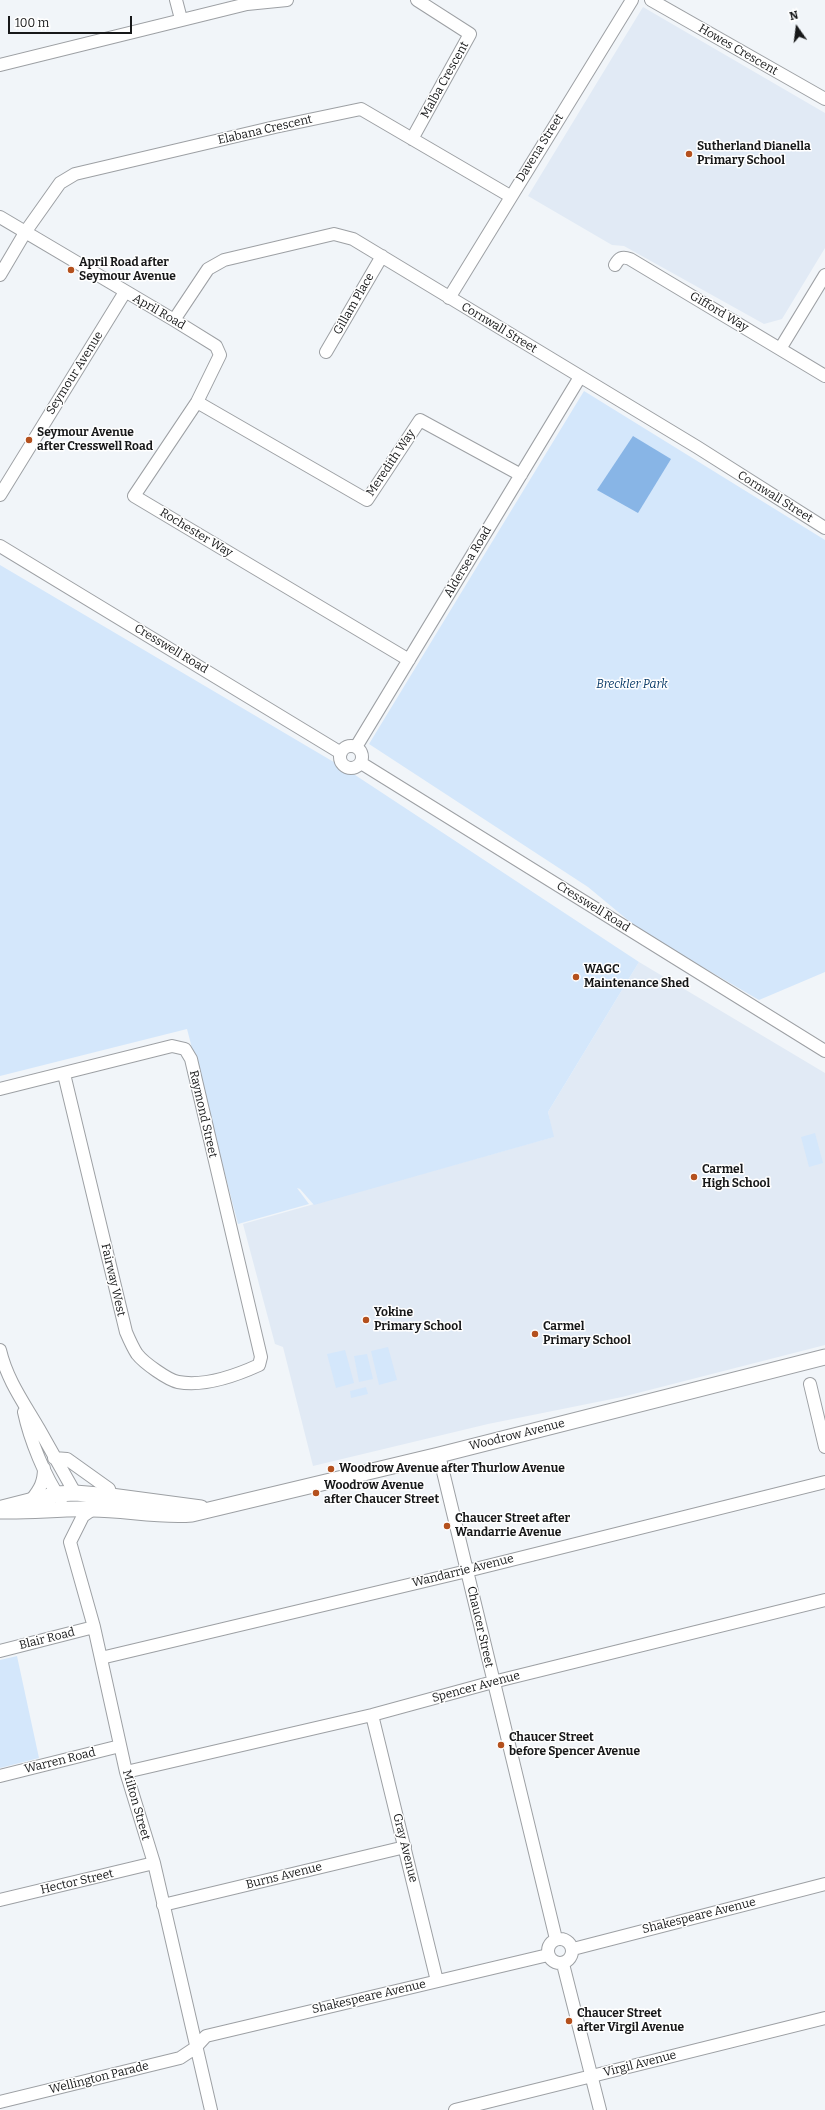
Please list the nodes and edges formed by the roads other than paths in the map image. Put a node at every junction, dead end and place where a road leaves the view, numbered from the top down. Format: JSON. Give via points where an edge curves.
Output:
{"nodes":[{"id":1,"x":176,"y":0,"type":"edge"},
{"id":2,"x":287,"y":0,"type":"edge"},
{"id":3,"x":417,"y":0,"type":"edge"},
{"id":4,"x":632,"y":0,"type":"edge"},
{"id":5,"x":651,"y":0,"type":"edge"},
{"id":6,"x":181,"y":19,"type":"junction"},
{"id":7,"x":0,"y":65,"type":"edge"},
{"id":8,"x":825,"y":99,"type":"edge"},
{"id":9,"x":412,"y":139,"type":"junction"},
{"id":10,"x":510,"y":196,"type":"junction"},
{"id":11,"x":0,"y":217,"type":"edge"},
{"id":12,"x":26,"y":232,"type":"junction"},
{"id":13,"x":382,"y":256,"type":"junction"},
{"id":14,"x":615,"y":265,"type":"dead end"},
{"id":15,"x":0,"y":275,"type":"edge"},
{"id":16,"x":825,"y":275,"type":"edge"},
{"id":17,"x":124,"y":292,"type":"junction"},
{"id":18,"x":449,"y":298,"type":"junction"},
{"id":19,"x":174,"y":320,"type":"junction"},
{"id":20,"x":216,"y":346,"type":"joint"},
{"id":21,"x":780,"y":349,"type":"junction"},
{"id":22,"x":326,"y":352,"type":"dead end"},
{"id":23,"x":825,"y":376,"type":"edge"},
{"id":24,"x":580,"y":377,"type":"junction"},
{"id":25,"x":196,"y":402,"type":"junction"},
{"id":26,"x":521,"y":475,"type":"junction"},
{"id":27,"x":0,"y":495,"type":"edge"},
{"id":28,"x":825,"y":528,"type":"edge"},
{"id":29,"x":0,"y":546,"type":"edge"},
{"id":30,"x":408,"y":660,"type":"junction"},
{"id":31,"x":356,"y":747,"type":"junction"},
{"id":32,"x":341,"y":753,"type":"junction"},
{"id":33,"x":361,"y":763,"type":"junction"},
{"id":34,"x":825,"y":1051,"type":"edge"},
{"id":35,"x":64,"y":1074,"type":"junction"},
{"id":36,"x":0,"y":1089,"type":"edge"},
{"id":37,"x":0,"y":1350,"type":"edge"},
{"id":38,"x":825,"y":1357,"type":"edge"},
{"id":39,"x":259,"y":1365,"type":"joint"},
{"id":40,"x":810,"y":1384,"type":"dead end"},
{"id":41,"x":22,"y":1404,"type":"junction"},
{"id":42,"x":825,"y":1448,"type":"edge"},
{"id":43,"x":439,"y":1455,"type":"junction"},
{"id":44,"x":54,"y":1458,"type":"junction"},
{"id":45,"x":44,"y":1467,"type":"junction"},
{"id":46,"x":825,"y":1482,"type":"edge"},
{"id":47,"x":75,"y":1493,"type":"junction"},
{"id":48,"x":57,"y":1494,"type":"junction"},
{"id":49,"x":111,"y":1496,"type":"junction"},
{"id":50,"x":32,"y":1499,"type":"junction"},
{"id":51,"x":74,"y":1508,"type":"junction"},
{"id":52,"x":93,"y":1508,"type":"junction"},
{"id":53,"x":208,"y":1509,"type":"junction"},
{"id":54,"x":0,"y":1510,"type":"edge"},
{"id":55,"x":467,"y":1571,"type":"junction"},
{"id":56,"x":825,"y":1600,"type":"edge"},
{"id":57,"x":94,"y":1627,"type":"junction"},
{"id":58,"x":0,"y":1651,"type":"edge"},
{"id":59,"x":101,"y":1658,"type":"junction"},
{"id":60,"x":493,"y":1682,"type":"junction"},
{"id":61,"x":372,"y":1715,"type":"junction"},
{"id":62,"x":120,"y":1746,"type":"junction"},
{"id":63,"x":126,"y":1772,"type":"junction"},
{"id":64,"x":0,"y":1776,"type":"edge"},
{"id":65,"x":405,"y":1847,"type":"junction"},
{"id":66,"x":154,"y":1863,"type":"junction"},
{"id":67,"x":825,"y":1884,"type":"edge"},
{"id":68,"x":0,"y":1900,"type":"edge"},
{"id":69,"x":163,"y":1905,"type":"junction"},
{"id":70,"x":556,"y":1939,"type":"junction"},
{"id":71,"x":572,"y":1949,"type":"junction"},
{"id":72,"x":548,"y":1955,"type":"junction"},
{"id":73,"x":563,"y":1964,"type":"junction"},
{"id":74,"x":437,"y":1981,"type":"junction"},
{"id":75,"x":825,"y":2018,"type":"edge"},
{"id":76,"x":196,"y":2048,"type":"junction"},
{"id":77,"x":592,"y":2076,"type":"junction"},
{"id":78,"x":0,"y":2102,"type":"edge"},
{"id":79,"x":211,"y":2110,"type":"edge"},
{"id":80,"x":455,"y":2110,"type":"edge"},
{"id":81,"x":600,"y":2110,"type":"edge"}],
"edges":[{"from":1,"to":6,"type":"street"},
{"from":2,"to":6,"type":"street","via":[[247,4]]},
{"from":3,"to":9,"type":"street","name":"Malba Crescent","via":[[470,34]]},
{"from":4,"to":10,"type":"street","name":"Davena Street"},
{"from":5,"to":8,"type":"street","name":"Howes Crescent"},
{"from":6,"to":7,"type":"street"},
{"from":9,"to":10,"type":"street","name":"Elabana Crescent"},
{"from":9,"to":12,"type":"street","name":"Elabana Crescent","via":[[361,109],[74,174],[60,183]]},
{"from":10,"to":18,"type":"street","name":"Davena Street"},
{"from":11,"to":12,"type":"street","name":"April Road"},
{"from":12,"to":15,"type":"street","name":"Elabana Crescent"},
{"from":12,"to":17,"type":"street","name":"April Road"},
{"from":13,"to":18,"type":"street","name":"Cornwall Street"},
{"from":13,"to":19,"type":"street","name":"Cornwall Street","via":[[353,240],[334,234],[224,260],[208,269]]},
{"from":13,"to":22,"type":"street","name":"Gillam Place"},
{"from":14,"to":21,"type":"street","name":"Gifford Way","via":[[619,259],[630,259]]},
{"from":16,"to":21,"type":"street"},
{"from":17,"to":19,"type":"street","name":"April Road"},
{"from":17,"to":27,"type":"street","name":"Seymour Avenue"},
{"from":18,"to":24,"type":"street","name":"Cornwall Street"},
{"from":19,"to":20,"type":"street","name":"April Road"},
{"from":20,"to":25,"type":"street","name":"Rochester Way","via":[[220,355]]},
{"from":21,"to":23,"type":"street","name":"Gifford Way"},
{"from":24,"to":26,"type":"street","name":"Aldersea Road"},
{"from":24,"to":28,"type":"street","name":"Cornwall Street"},
{"from":25,"to":26,"type":"street","name":"Meredith Way","via":[[367,500],[420,420]]},
{"from":25,"to":30,"type":"street","name":"Rochester Way","via":[[134,496]]},
{"from":26,"to":30,"type":"street","name":"Aldersea Road"},
{"from":29,"to":32,"type":"street","name":"Cresswell Road"},
{"from":30,"to":31,"type":"street","name":"Aldersea Road"},
{"from":31,"to":32,"type":"street","via":[[347,747]]},
{"from":31,"to":33,"type":"street","via":[[361,752]]},
{"from":32,"to":33,"type":"street","name":"Cresswell Road","via":[[341,761],[346,767],[354,768]]},
{"from":33,"to":34,"type":"street","name":"Cresswell Road"},
{"from":35,"to":36,"type":"street","name":"Raymond Street"},
{"from":35,"to":39,"type":"street","name":"Fairway West","via":[[126,1332],[137,1354],[154,1369],[177,1382],[209,1381],[241,1373]]},
{"from":35,"to":39,"type":"street","name":"Raymond Street","via":[[172,1046],[185,1049],[191,1060],[261,1357]]},
{"from":37,"to":41,"type":"street","via":[[3,1363]]},
{"from":38,"to":43,"type":"main road","name":"Woodrow Avenue"},
{"from":40,"to":42,"type":"street"},
{"from":41,"to":44,"type":"street"},
{"from":41,"to":45,"type":"street","via":[[27,1425]]},
{"from":43,"to":53,"type":"main road","name":"Woodrow Avenue"},
{"from":43,"to":55,"type":"street","name":"Chaucer Street"},
{"from":44,"to":47,"type":"street"},
{"from":44,"to":49,"type":"street","via":[[66,1459],[109,1490]]},
{"from":45,"to":48,"type":"street"},
{"from":45,"to":50,"type":"street","via":[[44,1479]]},
{"from":46,"to":55,"type":"street","name":"Wandarrie Avenue"},
{"from":47,"to":48,"type":"main road","name":"Woodrow Avenue"},
{"from":47,"to":49,"type":"main road","name":"Woodrow Avenue"},
{"from":48,"to":50,"type":"main road","name":"Woodrow Avenue"},
{"from":48,"to":51,"type":"street","via":[[60,1500]]},
{"from":49,"to":53,"type":"main road","name":"Woodrow Avenue"},
{"from":50,"to":54,"type":"main road","name":"Woodrow Avenue"},
{"from":51,"to":52,"type":"main road","name":"Woodrow Avenue"},
{"from":51,"to":54,"type":"main road","name":"Woodrow Avenue","via":[[25,1512]]},
{"from":52,"to":53,"type":"main road","name":"Woodrow Avenue","via":[[180,1515]]},
{"from":52,"to":57,"type":"street","name":"Milton Street","via":[[83,1516],[70,1542]]},
{"from":55,"to":59,"type":"street","name":"Wandarrie Avenue"},
{"from":55,"to":60,"type":"street","name":"Chaucer Street"},
{"from":56,"to":60,"type":"street","name":"Spencer Avenue"},
{"from":57,"to":58,"type":"street","name":"Blair Road"},
{"from":57,"to":59,"type":"street","name":"Milton Street"},
{"from":59,"to":62,"type":"street","name":"Milton Street"},
{"from":60,"to":61,"type":"street","name":"Spencer Avenue"},
{"from":60,"to":70,"type":"street","name":"Chaucer Street"},
{"from":61,"to":63,"type":"street","name":"Spencer Avenue"},
{"from":61,"to":65,"type":"street","name":"Gray Avenue"},
{"from":62,"to":63,"type":"street","name":"Milton Street"},
{"from":62,"to":64,"type":"street","name":"Warren Road"},
{"from":63,"to":66,"type":"street","name":"Milton Street"},
{"from":65,"to":69,"type":"street","name":"Burns Avenue"},
{"from":65,"to":74,"type":"street","name":"Gray Avenue"},
{"from":66,"to":68,"type":"street","name":"Hector Street"},
{"from":66,"to":69,"type":"street","name":"Milton Street"},
{"from":67,"to":71,"type":"street","name":"Shakespeare Avenue"},
{"from":69,"to":76,"type":"street","name":"Milton Street"},
{"from":70,"to":71,"type":"street","via":[[563,1939]]},
{"from":70,"to":72,"type":"street","via":[[548,1948]]},
{"from":71,"to":73,"type":"street","via":[[572,1955]]},
{"from":72,"to":73,"type":"street","via":[[556,1963]]},
{"from":72,"to":74,"type":"street","name":"Shakespeare Avenue"},
{"from":73,"to":77,"type":"street"},
{"from":74,"to":76,"type":"street","name":"Shakespeare Avenue","via":[[206,2036]]},
{"from":75,"to":77,"type":"street","name":"Virgil Avenue"},
{"from":76,"to":78,"type":"street","name":"Wellington Parade","via":[[180,2058]]},
{"from":76,"to":79,"type":"street","name":"Milton Street"},
{"from":77,"to":80,"type":"street","name":"Virgil Avenue"},
{"from":77,"to":81,"type":"street"}]}
